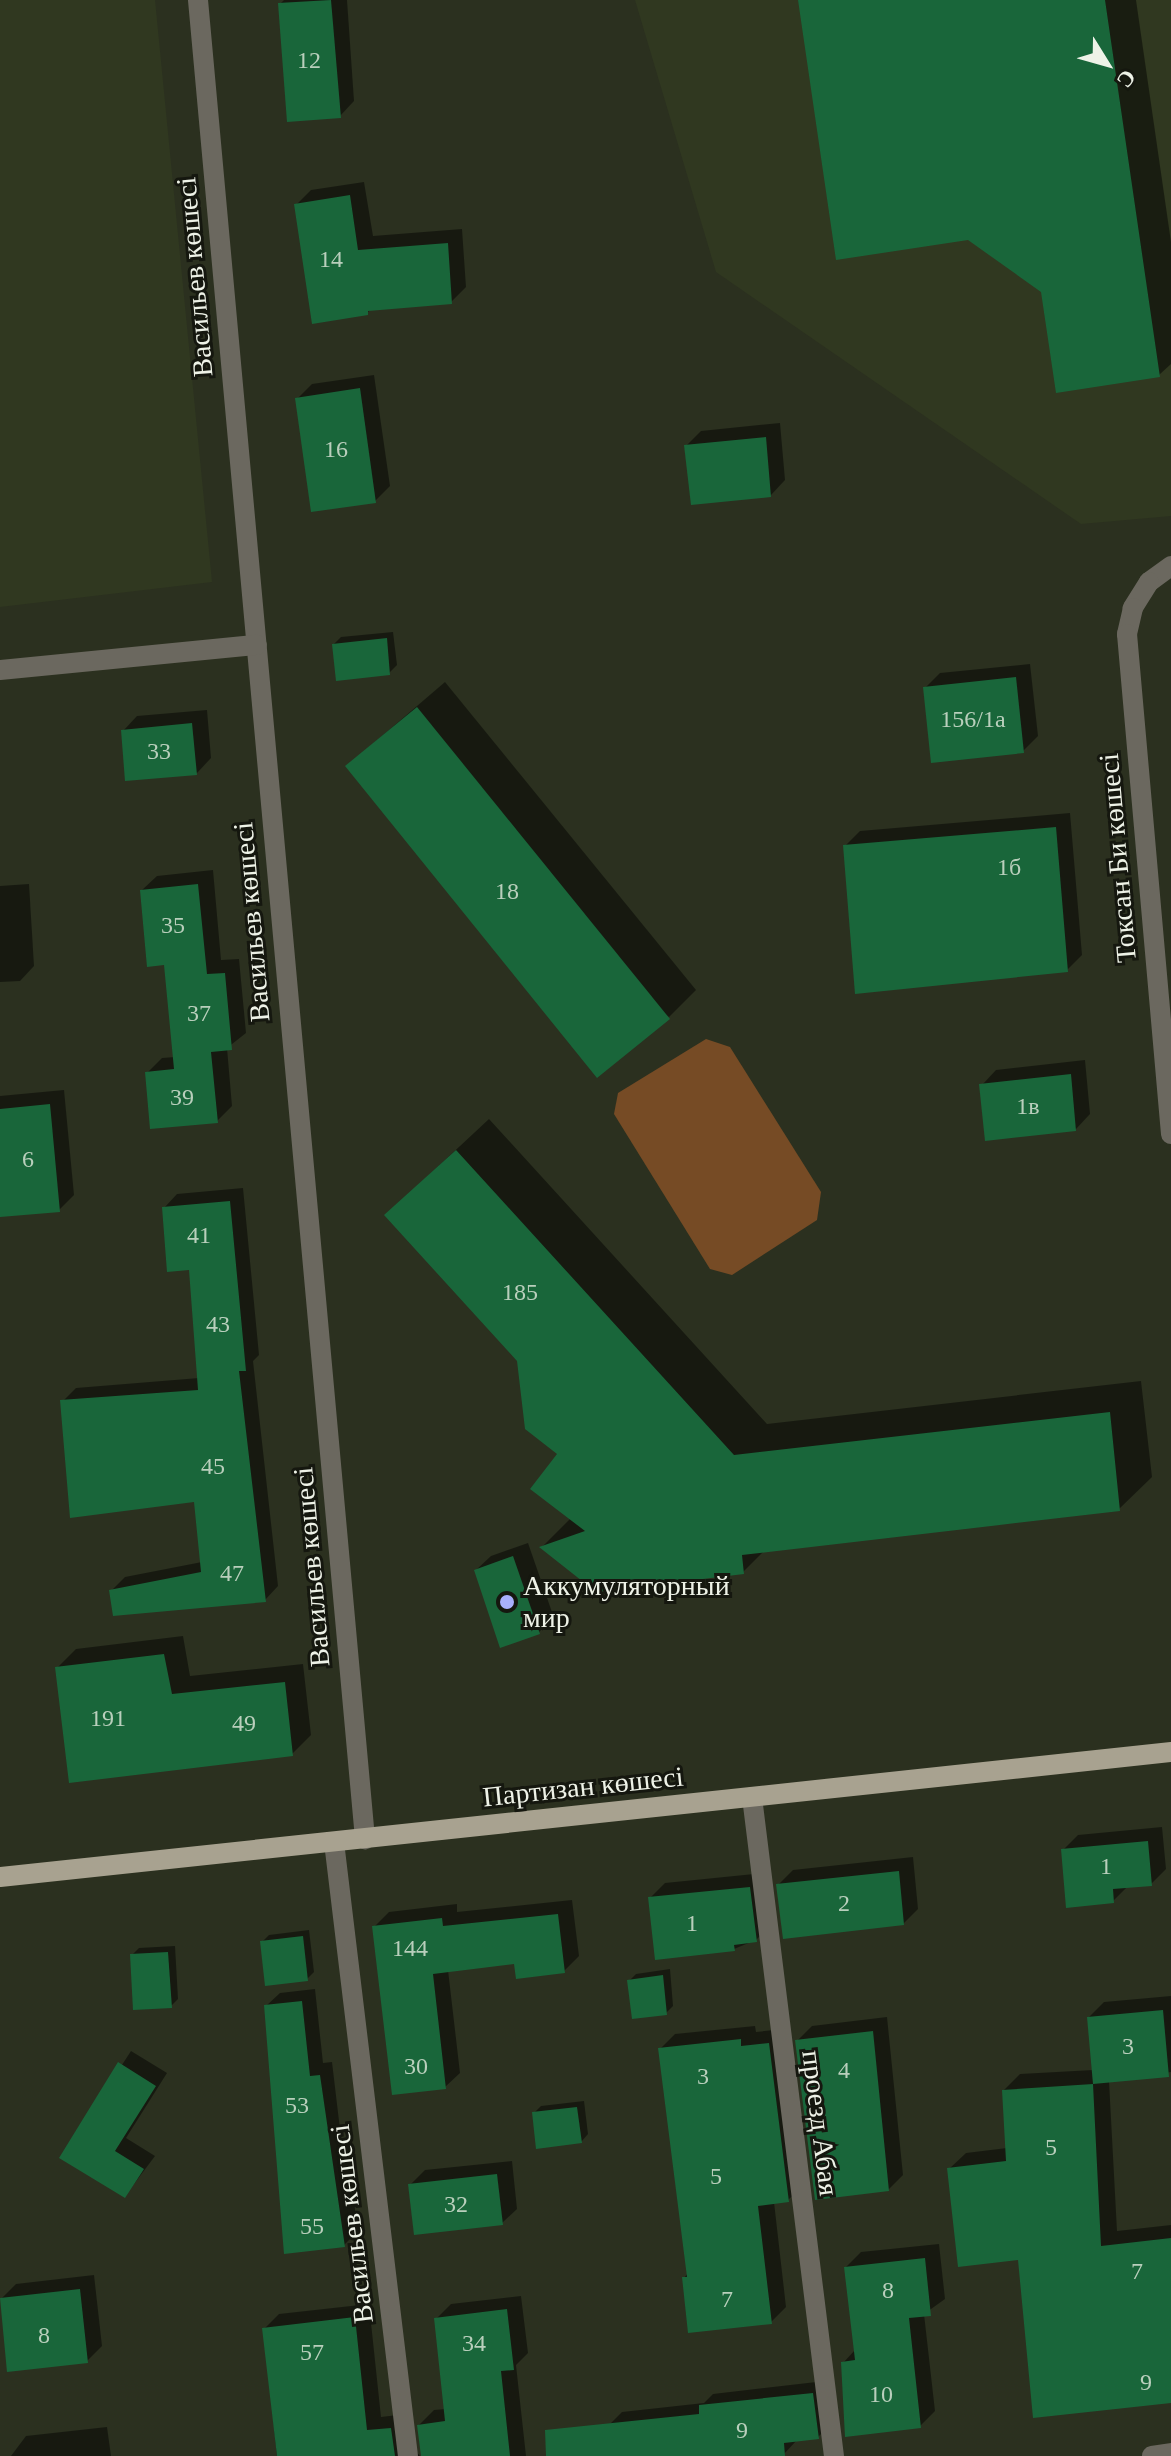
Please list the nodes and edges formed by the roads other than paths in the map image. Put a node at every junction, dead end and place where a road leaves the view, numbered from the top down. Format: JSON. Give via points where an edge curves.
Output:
{"nodes":[{"id":1,"x":198,"y":0,"type":"edge"},
{"id":2,"x":1171,"y":566,"type":"edge"},
{"id":3,"x":257,"y":645,"type":"junction"},
{"id":4,"x":0,"y":670,"type":"edge"},
{"id":5,"x":1171,"y":1134,"type":"edge"},
{"id":6,"x":1171,"y":1752,"type":"edge"},
{"id":7,"x":752,"y":1797,"type":"junction"},
{"id":8,"x":365,"y":1839,"type":"junction"},
{"id":9,"x":334,"y":1842,"type":"junction"},
{"id":10,"x":0,"y":1877,"type":"edge"},
{"id":11,"x":1171,"y":2453,"type":"edge"},
{"id":12,"x":408,"y":2456,"type":"edge"},
{"id":13,"x":834,"y":2456,"type":"edge"},
{"id":14,"x":1152,"y":2456,"type":"edge"}],
"edges":[{"from":1,"to":3,"type":"street","name":"Васильев көшесі"},
{"from":2,"to":5,"type":"street","name":"Токсан Би көшесі","via":[[1149,582],[1133,608],[1127,634]]},
{"from":3,"to":4,"type":"street"},
{"from":3,"to":8,"type":"street","name":"Васильев көшесі"},
{"from":6,"to":7,"type":"main road","name":"Партизан көшесі"},
{"from":7,"to":8,"type":"main road","name":"Партизан көшесі"},
{"from":7,"to":13,"type":"street","name":"проезд Абая"},
{"from":8,"to":9,"type":"main road","name":"Партизан көшесі"},
{"from":9,"to":10,"type":"main road","name":"Партизан көшесі"},
{"from":9,"to":12,"type":"street","name":"Васильев көшесі"},
{"from":11,"to":14,"type":"street"}]}
